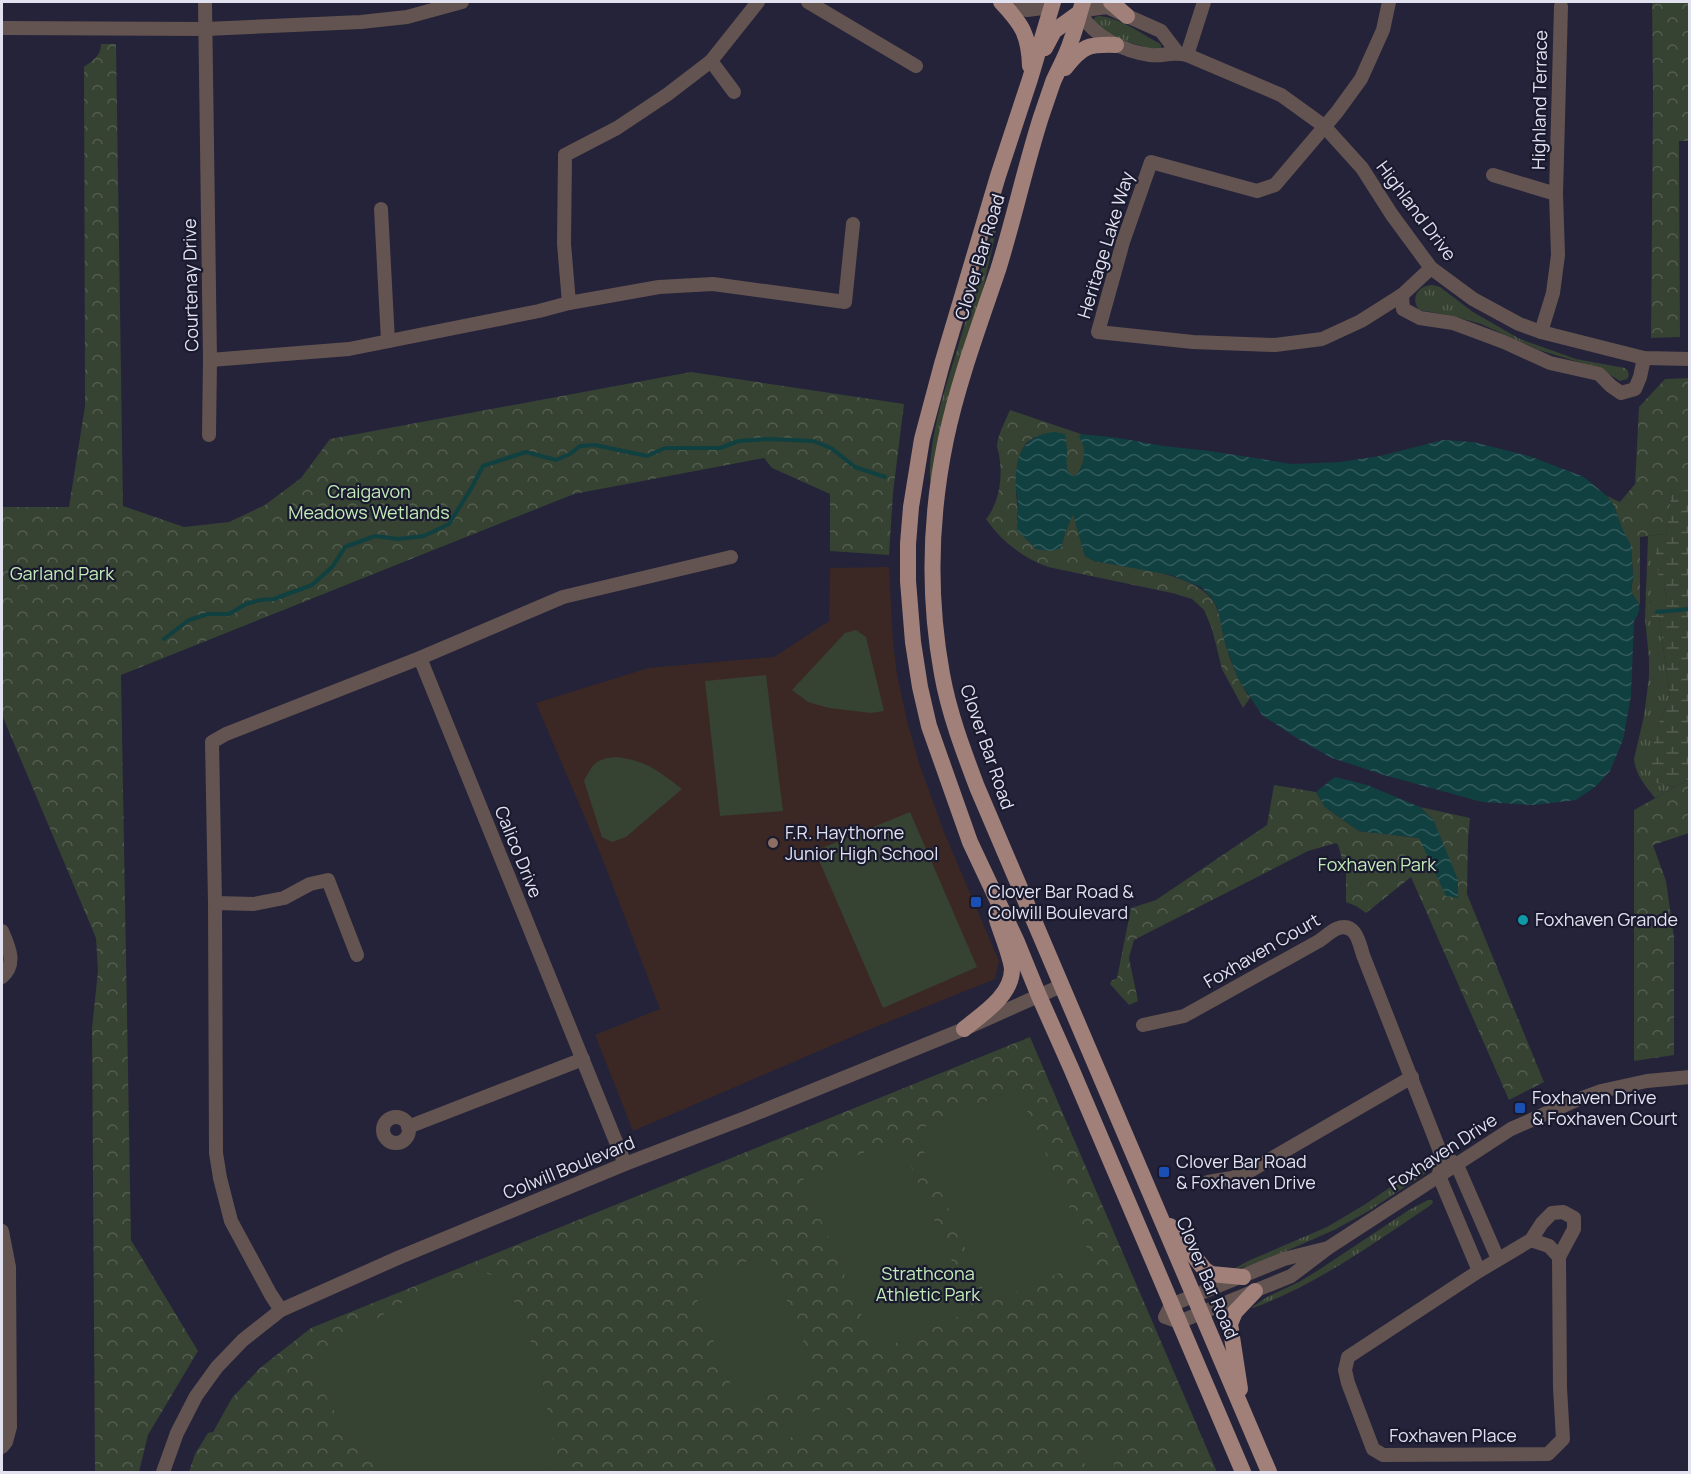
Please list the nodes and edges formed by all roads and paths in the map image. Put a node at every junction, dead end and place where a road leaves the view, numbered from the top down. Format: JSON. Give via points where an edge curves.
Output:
{"nodes":[{"id":1,"x":205,"y":2,"type":"edge"},
{"id":2,"x":462,"y":2,"type":"edge"},
{"id":3,"x":758,"y":2,"type":"edge"},
{"id":4,"x":808,"y":2,"type":"edge"},
{"id":5,"x":1001,"y":2,"type":"edge"},
{"id":6,"x":1111,"y":2,"type":"edge"},
{"id":7,"x":1204,"y":2,"type":"edge"},
{"id":8,"x":1389,"y":2,"type":"edge"},
{"id":9,"x":1052,"y":3,"type":"edge"},
{"id":10,"x":1078,"y":5,"type":"edge"},
{"id":11,"x":1561,"y":6,"type":"dead end"},
{"id":12,"x":1126,"y":16,"type":"junction"},
{"id":13,"x":1062,"y":24,"type":"junction"},
{"id":14,"x":2,"y":28,"type":"edge"},
{"id":15,"x":206,"y":29,"type":"junction"},
{"id":16,"x":1116,"y":45,"type":"junction"},
{"id":17,"x":1182,"y":54,"type":"junction"},
{"id":18,"x":711,"y":61,"type":"junction"},
{"id":19,"x":916,"y":66,"type":"dead end"},
{"id":20,"x":1030,"y":79,"type":"junction"},
{"id":21,"x":1053,"y":82,"type":"junction"},
{"id":22,"x":734,"y":92,"type":"dead end"},
{"id":23,"x":1324,"y":126,"type":"junction"},
{"id":24,"x":1493,"y":175,"type":"dead end"},
{"id":25,"x":1556,"y":194,"type":"junction"},
{"id":26,"x":381,"y":209,"type":"dead end"},
{"id":27,"x":853,"y":224,"type":"dead end"},
{"id":28,"x":1431,"y":268,"type":"junction"},
{"id":29,"x":1402,"y":295,"type":"junction"},
{"id":30,"x":569,"y":303,"type":"junction"},
{"id":31,"x":1541,"y":332,"type":"junction"},
{"id":32,"x":388,"y":341,"type":"junction"},
{"id":33,"x":1644,"y":358,"type":"junction"},
{"id":34,"x":1689,"y":359,"type":"edge"},
{"id":35,"x":210,"y":360,"type":"junction"},
{"id":36,"x":209,"y":435,"type":"dead end"},
{"id":37,"x":731,"y":557,"type":"dead end"},
{"id":38,"x":420,"y":658,"type":"junction"},
{"id":39,"x":982,"y":870,"type":"junction"},
{"id":40,"x":215,"y":903,"type":"junction"},
{"id":41,"x":2,"y":931,"type":"edge"},
{"id":42,"x":357,"y":955,"type":"dead end"},
{"id":43,"x":2,"y":976,"type":"edge"},
{"id":44,"x":1061,"y":986,"type":"junction"},
{"id":45,"x":1039,"y":996,"type":"junction"},
{"id":46,"x":1143,"y":1025,"type":"dead end"},
{"id":47,"x":964,"y":1029,"type":"junction"},
{"id":48,"x":583,"y":1059,"type":"junction"},
{"id":49,"x":1412,"y":1077,"type":"junction"},
{"id":50,"x":1689,"y":1077,"type":"edge"},
{"id":51,"x":408,"y":1127,"type":"dead end"},
{"id":52,"x":1441,"y":1154,"type":"junction"},
{"id":53,"x":625,"y":1164,"type":"junction"},
{"id":54,"x":1456,"y":1165,"type":"junction"},
{"id":55,"x":1439,"y":1176,"type":"junction"},
{"id":56,"x":1208,"y":1182,"type":"dead end"},
{"id":57,"x":1158,"y":1211,"type":"junction"},
{"id":58,"x":2,"y":1232,"type":"edge"},
{"id":59,"x":1531,"y":1240,"type":"junction"},
{"id":60,"x":1328,"y":1248,"type":"junction"},
{"id":61,"x":1559,"y":1257,"type":"junction"},
{"id":62,"x":1498,"y":1259,"type":"junction"},
{"id":63,"x":1479,"y":1271,"type":"junction"},
{"id":64,"x":1243,"y":1276,"type":"junction"},
{"id":65,"x":1255,"y":1291,"type":"junction"},
{"id":66,"x":1193,"y":1295,"type":"junction"},
{"id":67,"x":1171,"y":1305,"type":"junction"},
{"id":68,"x":281,"y":1310,"type":"junction"},
{"id":69,"x":1201,"y":1313,"type":"junction"},
{"id":70,"x":1179,"y":1322,"type":"junction"},
{"id":71,"x":1244,"y":1413,"type":"junction"},
{"id":72,"x":2,"y":1448,"type":"edge"},
{"id":73,"x":163,"y":1473,"type":"edge"},
{"id":74,"x":1243,"y":1473,"type":"edge"},
{"id":75,"x":1269,"y":1473,"type":"edge"}],
"edges":[{"from":1,"to":15,"type":"street","name":"Courtenay Drive"},
{"from":2,"to":15,"type":"street","via":[[407,17],[361,22]]},
{"from":3,"to":18,"type":"street"},
{"from":4,"to":19,"type":"street"},
{"from":5,"to":9,"type":"street","via":[[1027,10]]},
{"from":5,"to":20,"type":"main road","via":[[1023,28],[1029,46]]},
{"from":6,"to":12,"type":"main road"},
{"from":7,"to":17,"type":"street"},
{"from":8,"to":23,"type":"street","via":[[1383,30],[1361,79]]},
{"from":9,"to":13,"type":"main road"},
{"from":9,"to":20,"type":"main road","name":"Clover Bar Road"},
{"from":10,"to":12,"type":"street","name":"Highland Drive","via":[[1107,8]]},
{"from":10,"to":13,"type":"main road"},
{"from":10,"to":16,"type":"street","name":"Highland Drive","via":[[1087,24]]},
{"from":10,"to":21,"type":"main road","name":"Clover Bar Road","via":[[1071,41]]},
{"from":11,"to":25,"type":"street","name":"Highland Terrace"},
{"from":12,"to":17,"type":"street","name":"Highland Drive","via":[[1161,31]]},
{"from":13,"to":20,"type":"main road","via":[[1054,31]]},
{"from":13,"to":21,"type":"main road","via":[[1064,33]]},
{"from":14,"to":15,"type":"street"},
{"from":15,"to":35,"type":"street","name":"Courtenay Drive"},
{"from":16,"to":17,"type":"street","name":"Highland Drive","via":[[1152,56]]},
{"from":16,"to":21,"type":"main road","via":[[1087,46]]},
{"from":17,"to":23,"type":"street","name":"Highland Drive","via":[[1281,94]]},
{"from":18,"to":22,"type":"street"},
{"from":18,"to":30,"type":"street","via":[[617,128],[565,155],[564,244]]},
{"from":20,"to":39,"type":"main road","name":"Clover Bar Road","via":[[932,401],[920,450],[908,544],[910,621],[920,687],[942,765]]},
{"from":21,"to":44,"type":"main road","name":"Clover Bar Road","via":[[946,437],[936,501],[933,572],[942,675],[960,742]]},
{"from":23,"to":28,"type":"street","name":"Highland Drive","via":[[1362,168]]},
{"from":23,"to":29,"type":"street","name":"Heritage Lake Way","via":[[1275,185],[1257,191],[1151,162],[1098,332],[1193,342],[1275,345],[1322,339],[1361,321]]},
{"from":24,"to":25,"type":"street","name":"Highland Terrace"},
{"from":25,"to":31,"type":"street","name":"Highland Terrace","via":[[1558,255],[1553,293]]},
{"from":26,"to":32,"type":"street"},
{"from":27,"to":30,"type":"street","name":"Courtenay Drive","via":[[845,302],[713,284],[659,287]]},
{"from":28,"to":29,"type":"street","name":"Heritage Lake Way"},
{"from":28,"to":31,"type":"street","name":"Highland Drive","via":[[1473,299]]},
{"from":29,"to":33,"type":"street","via":[[1403,309],[1420,318],[1453,323],[1550,363],[1599,374],[1622,393],[1635,388]]},
{"from":30,"to":32,"type":"street","name":"Courtenay Drive"},
{"from":31,"to":33,"type":"street","name":"Highland Drive"},
{"from":32,"to":35,"type":"street","name":"Courtenay Drive","via":[[349,349]]},
{"from":33,"to":34,"type":"street","name":"Highland Drive"},
{"from":35,"to":36,"type":"street"},
{"from":37,"to":38,"type":"street","via":[[563,597]]},
{"from":38,"to":40,"type":"street","via":[[212,742]]},
{"from":38,"to":48,"type":"street","name":"Calico Drive"},
{"from":39,"to":45,"type":"main road","name":"Clover Bar Road"},
{"from":39,"to":47,"type":"main road","via":[[1012,968],[1010,982],[996,1002]]},
{"from":40,"to":42,"type":"street","via":[[254,904],[284,898],[310,884],[328,880]]},
{"from":40,"to":68,"type":"street","via":[[216,1152],[220,1178],[231,1221]]},
{"from":41,"to":43,"type":"street","via":[[10,948],[10,964],[9,971]]},
{"from":44,"to":45,"type":"street","name":"Colwill Boulevard"},
{"from":44,"to":57,"type":"main road","name":"Clover Bar Road"},
{"from":45,"to":47,"type":"street","name":"Colwill Boulevard"},
{"from":45,"to":67,"type":"main road","name":"Clover Bar Road"},
{"from":46,"to":49,"type":"street","name":"Foxhaven Court","via":[[1184,1016],[1336,929],[1347,928],[1358,938]]},
{"from":47,"to":53,"type":"street","name":"Colwill Boulevard"},
{"from":48,"to":51,"type":"street"},
{"from":48,"to":53,"type":"street","name":"Calico Drive"},
{"from":49,"to":52,"type":"street","name":"Foxhaven Court"},
{"from":49,"to":56,"type":"street","via":[[1250,1171]]},
{"from":50,"to":54,"type":"street","name":"Foxhaven Drive","via":[[1632,1083],[1574,1101],[1511,1129]]},
{"from":52,"to":54,"type":"street"},
{"from":52,"to":55,"type":"street"},
{"from":53,"to":68,"type":"street","name":"Colwill Boulevard"},
{"from":54,"to":55,"type":"street","name":"Foxhaven Drive"},
{"from":54,"to":62,"type":"street"},
{"from":55,"to":60,"type":"street","name":"Foxhaven Drive"},
{"from":55,"to":63,"type":"street"},
{"from":57,"to":64,"type":"main road","via":[[1205,1270],[1211,1274]]},
{"from":57,"to":66,"type":"main road","name":"Clover Bar Road"},
{"from":58,"to":72,"type":"street","via":[[9,1267],[10,1416]]},
{"from":59,"to":61,"type":"street","via":[[1549,1246]]},
{"from":59,"to":61,"type":"street","name":"Foxhaven Place","via":[[1552,1213],[1563,1212],[1574,1218],[1574,1229]]},
{"from":59,"to":62,"type":"street","name":"Foxhaven Place"},
{"from":60,"to":64,"type":"street","name":"Foxhaven Drive","via":[[1284,1259]]},
{"from":60,"to":65,"type":"street","name":"Foxhaven Drive","via":[[1291,1276]]},
{"from":61,"to":63,"type":"street","name":"Foxhaven Place","via":[[1563,1439],[1548,1454],[1383,1455],[1373,1449],[1348,1383],[1348,1357]]},
{"from":62,"to":63,"type":"street","name":"Foxhaven Place"},
{"from":64,"to":66,"type":"street","name":"Foxhaven Drive"},
{"from":65,"to":69,"type":"street","name":"Foxhaven Drive"},
{"from":65,"to":71,"type":"main road","via":[[1230,1323]]},
{"from":66,"to":67,"type":"street","name":"Foxhaven Drive"},
{"from":66,"to":69,"type":"main road","name":"Clover Bar Road"},
{"from":67,"to":70,"type":"main road","name":"Clover Bar Road"},
{"from":68,"to":73,"type":"street","name":"Colwill Boulevard","via":[[243,1340],[196,1396]]},
{"from":69,"to":70,"type":"street","name":"Foxhaven Drive"},
{"from":69,"to":71,"type":"main road","name":"Clover Bar Road"},
{"from":70,"to":74,"type":"main road","name":"Clover Bar Road"},
{"from":71,"to":75,"type":"main road","name":"Clover Bar Road"}]}
